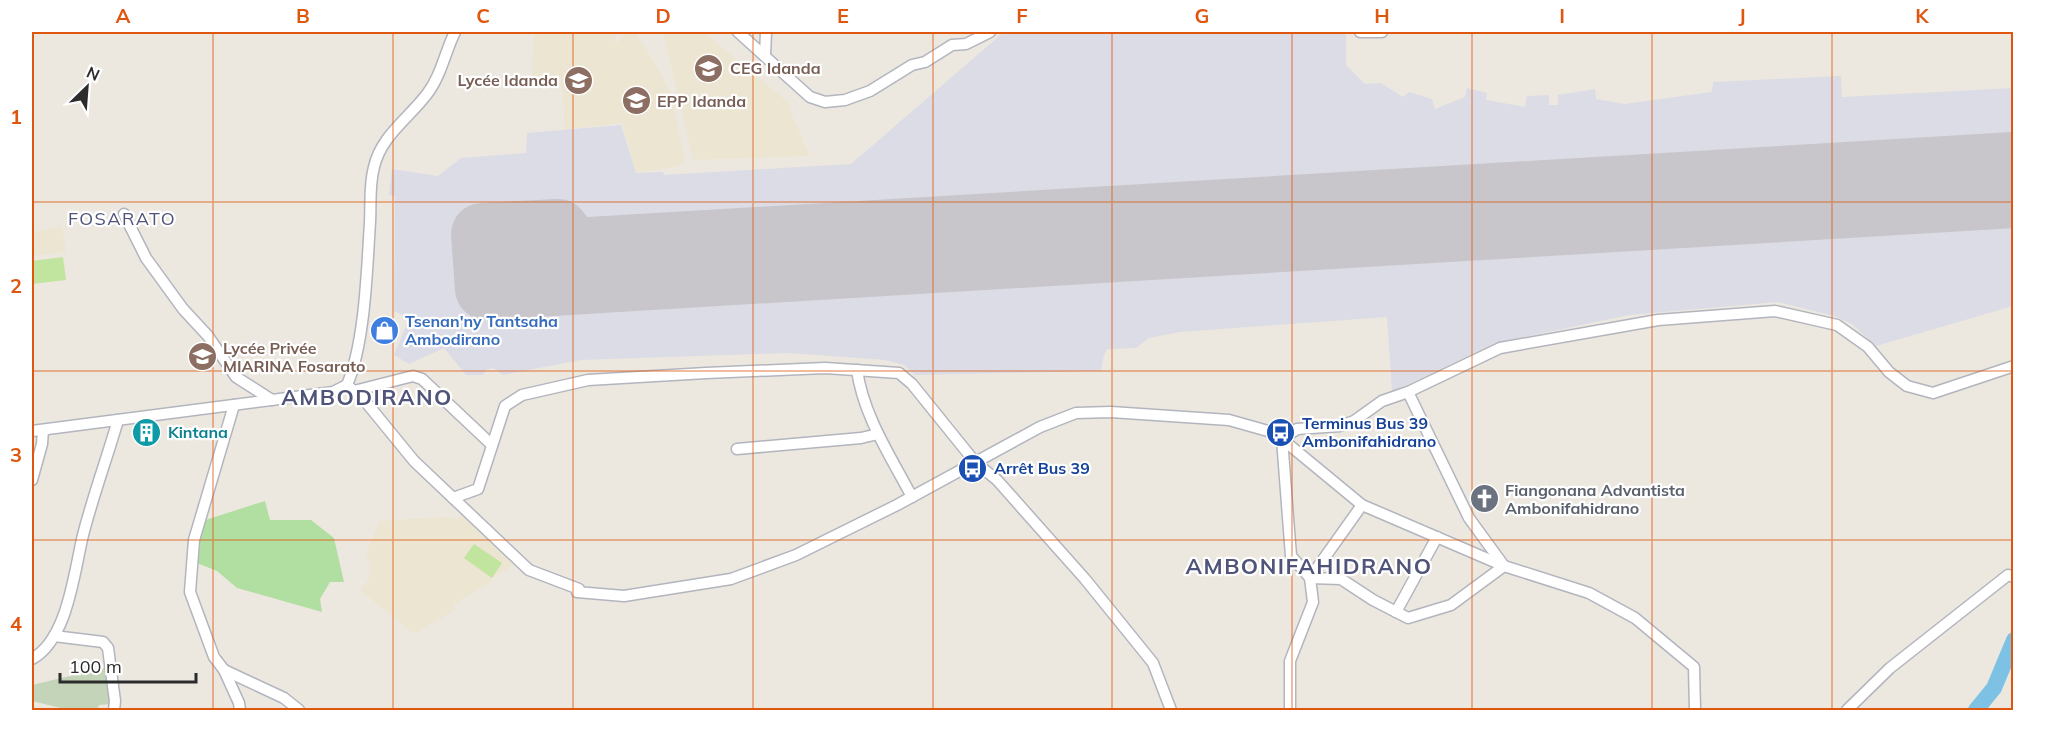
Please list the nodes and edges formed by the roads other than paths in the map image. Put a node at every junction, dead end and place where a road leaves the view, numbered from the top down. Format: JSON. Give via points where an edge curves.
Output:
{"nodes":[{"id":1,"x":455,"y":32,"type":"edge"},
{"id":2,"x":738,"y":32,"type":"edge"},
{"id":3,"x":766,"y":32,"type":"edge"},
{"id":4,"x":990,"y":32,"type":"edge"},
{"id":5,"x":1360,"y":32,"type":"edge"},
{"id":6,"x":1382,"y":32,"type":"edge"},
{"id":7,"x":765,"y":55,"type":"junction"},
{"id":8,"x":124,"y":214,"type":"dead end"},
{"id":9,"x":2013,"y":366,"type":"edge"},
{"id":10,"x":857,"y":370,"type":"junction"},
{"id":11,"x":350,"y":388,"type":"junction"},
{"id":12,"x":1408,"y":392,"type":"junction"},
{"id":13,"x":272,"y":400,"type":"junction"},
{"id":14,"x":234,"y":405,"type":"junction"},
{"id":15,"x":118,"y":420,"type":"junction"},
{"id":16,"x":37,"y":430,"type":"edge"},
{"id":17,"x":878,"y":434,"type":"junction"},
{"id":18,"x":1282,"y":439,"type":"junction"},
{"id":19,"x":492,"y":445,"type":"junction"},
{"id":20,"x":736,"y":449,"type":"dead end"},
{"id":21,"x":975,"y":462,"type":"junction"},
{"id":22,"x":32,"y":480,"type":"edge"},
{"id":23,"x":912,"y":497,"type":"junction"},
{"id":24,"x":453,"y":498,"type":"junction"},
{"id":25,"x":1362,"y":505,"type":"junction"},
{"id":26,"x":1437,"y":537,"type":"junction"},
{"id":27,"x":1504,"y":566,"type":"junction"},
{"id":28,"x":2013,"y":577,"type":"edge"},
{"id":29,"x":1310,"y":578,"type":"junction"},
{"id":30,"x":1396,"y":612,"type":"junction"},
{"id":31,"x":54,"y":636,"type":"junction"},
{"id":32,"x":32,"y":659,"type":"edge"},
{"id":33,"x":225,"y":670,"type":"junction"},
{"id":34,"x":114,"y":711,"type":"edge"},
{"id":35,"x":240,"y":711,"type":"edge"},
{"id":36,"x":298,"y":711,"type":"edge"},
{"id":37,"x":1171,"y":711,"type":"edge"},
{"id":38,"x":1290,"y":711,"type":"edge"},
{"id":39,"x":1695,"y":711,"type":"edge"},
{"id":40,"x":1847,"y":711,"type":"edge"}],
"edges":[{"from":1,"to":11,"type":"street","via":[[436,80],[377,155],[372,174],[359,340]]},
{"from":2,"to":7,"type":"street"},
{"from":3,"to":7,"type":"street"},
{"from":4,"to":7,"type":"street","via":[[966,44],[952,45],[870,91],[845,100],[825,102],[810,97]]},
{"from":5,"to":6,"type":"street"},
{"from":8,"to":13,"type":"street","via":[[146,258],[236,377]]},
{"from":9,"to":12,"type":"street","via":[[1934,393],[1907,386],[1889,372],[1868,346],[1837,325],[1775,310],[1658,320],[1500,348]]},
{"from":10,"to":17,"type":"street","via":[[859,387]]},
{"from":10,"to":19,"type":"street","via":[[825,368],[588,380],[522,395],[505,406]]},
{"from":10,"to":21,"type":"street","via":[[899,373]]},
{"from":11,"to":13,"type":"street"},
{"from":11,"to":19,"type":"street","via":[[413,376]]},
{"from":11,"to":24,"type":"street","via":[[414,461]]},
{"from":12,"to":18,"type":"street","via":[[1382,400],[1354,421],[1340,426],[1297,429]]},
{"from":12,"to":27,"type":"street","via":[[1469,518]]},
{"from":13,"to":14,"type":"street"},
{"from":14,"to":15,"type":"street"},
{"from":14,"to":33,"type":"street","via":[[194,540],[190,592],[214,657]]},
{"from":15,"to":16,"type":"street"},
{"from":15,"to":31,"type":"street"},
{"from":16,"to":22,"type":"street","via":[[42,444]]},
{"from":17,"to":20,"type":"street"},
{"from":17,"to":23,"type":"street"},
{"from":18,"to":21,"type":"street","via":[[1228,420],[1076,413],[1040,427]]},
{"from":18,"to":25,"type":"street"},
{"from":18,"to":29,"type":"street","via":[[1291,556]]},
{"from":19,"to":24,"type":"street","via":[[478,489]]},
{"from":21,"to":23,"type":"street"},
{"from":21,"to":37,"type":"street","via":[[997,480],[1086,579],[1154,663]]},
{"from":23,"to":24,"type":"street","via":[[796,555],[731,579],[624,596],[577,592],[579,589],[529,570]]},
{"from":25,"to":26,"type":"street"},
{"from":25,"to":29,"type":"street"},
{"from":26,"to":27,"type":"street"},
{"from":26,"to":30,"type":"street"},
{"from":27,"to":30,"type":"street","via":[[1451,605],[1408,618]]},
{"from":27,"to":39,"type":"street","via":[[1589,592],[1635,618],[1695,667]]},
{"from":28,"to":40,"type":"street","via":[[2008,575],[1890,668]]},
{"from":29,"to":30,"type":"street","via":[[1341,579]]},
{"from":29,"to":38,"type":"street","via":[[1313,602],[1290,661]]},
{"from":31,"to":32,"type":"street"},
{"from":31,"to":34,"type":"street","via":[[103,642],[108,648]]},
{"from":33,"to":35,"type":"street"},
{"from":33,"to":36,"type":"street","via":[[284,699]]}]}
